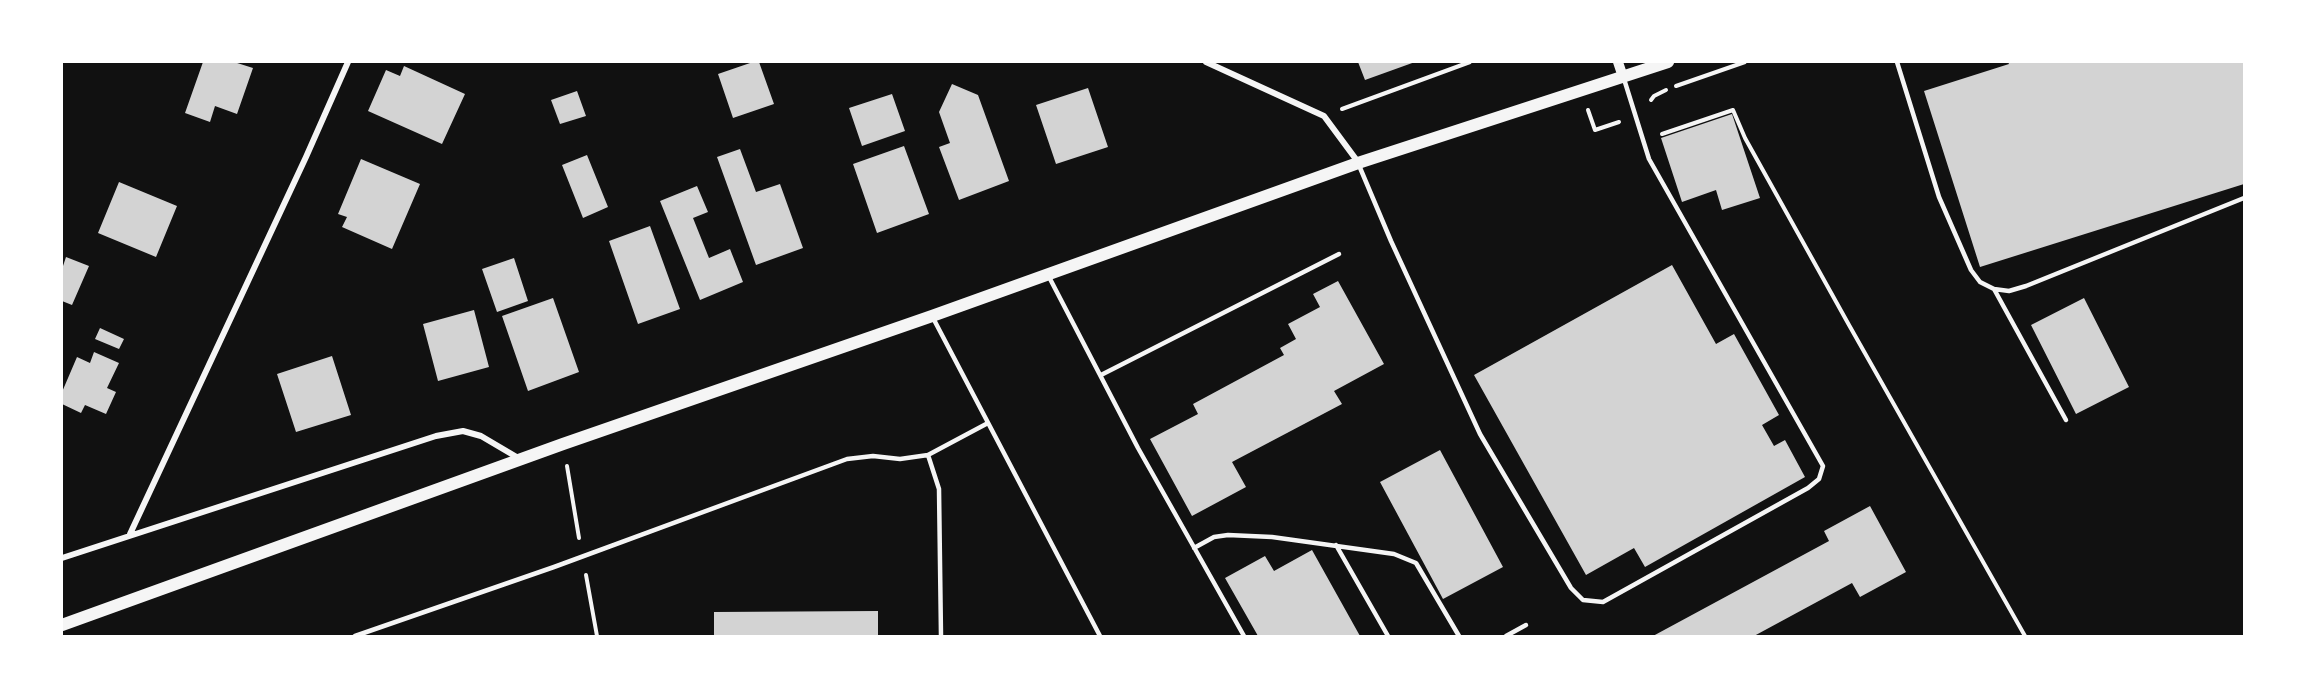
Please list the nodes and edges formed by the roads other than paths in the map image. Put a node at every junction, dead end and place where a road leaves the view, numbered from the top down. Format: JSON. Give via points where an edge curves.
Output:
{"nodes":[{"id":1,"x":348,"y":62,"type":"edge"},
{"id":2,"x":1206,"y":62,"type":"edge"},
{"id":3,"x":1618,"y":62,"type":"edge"},
{"id":4,"x":1668,"y":62,"type":"edge"},
{"id":5,"x":1897,"y":62,"type":"edge"},
{"id":6,"x":1623,"y":76,"type":"junction"},
{"id":7,"x":1358,"y":163,"type":"junction"},
{"id":8,"x":2244,"y":198,"type":"edge"},
{"id":9,"x":1339,"y":254,"type":"dead end"},
{"id":10,"x":1048,"y":275,"type":"junction"},
{"id":11,"x":1994,"y":289,"type":"junction"},
{"id":12,"x":932,"y":316,"type":"junction"},
{"id":13,"x":1101,"y":375,"type":"junction"},
{"id":14,"x":2067,"y":420,"type":"dead end"},
{"id":15,"x":988,"y":423,"type":"junction"},
{"id":16,"x":928,"y":455,"type":"junction"},
{"id":17,"x":522,"y":460,"type":"junction"},
{"id":18,"x":129,"y":534,"type":"junction"},
{"id":19,"x":1336,"y":545,"type":"junction"},
{"id":20,"x":1194,"y":548,"type":"junction"},
{"id":21,"x":62,"y":558,"type":"edge"},
{"id":22,"x":62,"y":625,"type":"edge"},
{"id":23,"x":1526,"y":625,"type":"dead end"},
{"id":24,"x":355,"y":636,"type":"edge"},
{"id":25,"x":941,"y":636,"type":"edge"},
{"id":26,"x":1100,"y":636,"type":"edge"},
{"id":27,"x":1244,"y":636,"type":"edge"},
{"id":28,"x":1388,"y":636,"type":"edge"},
{"id":29,"x":1459,"y":636,"type":"edge"},
{"id":30,"x":1506,"y":636,"type":"edge"}],
"edges":[{"from":1,"to":18,"type":"street"},
{"from":2,"to":7,"type":"street","via":[[1324,116]]},
{"from":3,"to":6,"type":"street"},
{"from":4,"to":6,"type":"main road"},
{"from":5,"to":11,"type":"lane","via":[[1939,197],[1971,270],[1980,282]]},
{"from":6,"to":7,"type":"main road"},
{"from":6,"to":7,"type":"lane","via":[[1649,159],[1823,466],[1819,479],[1808,488],[1603,602],[1583,600],[1570,588],[1480,434]]},
{"from":7,"to":10,"type":"main road"},
{"from":8,"to":11,"type":"lane","via":[[2026,286],[2009,291]]},
{"from":9,"to":13,"type":"lane"},
{"from":10,"to":12,"type":"main road"},
{"from":10,"to":13,"type":"lane"},
{"from":11,"to":14,"type":"lane"},
{"from":12,"to":15,"type":"lane"},
{"from":12,"to":17,"type":"main road"},
{"from":13,"to":20,"type":"lane"},
{"from":15,"to":16,"type":"lane"},
{"from":15,"to":26,"type":"lane"},
{"from":16,"to":24,"type":"lane","via":[[847,459],[603,550]]},
{"from":16,"to":25,"type":"lane","via":[[939,489]]},
{"from":17,"to":18,"type":"street","via":[[481,436],[463,431],[436,436]]},
{"from":17,"to":22,"type":"main road"},
{"from":18,"to":21,"type":"street"},
{"from":19,"to":20,"type":"lane","via":[[1228,535],[1214,537]]},
{"from":19,"to":28,"type":"lane"},
{"from":19,"to":29,"type":"lane","via":[[1394,554],[1416,563]]},
{"from":20,"to":27,"type":"lane"},
{"from":23,"to":30,"type":"lane"}]}
